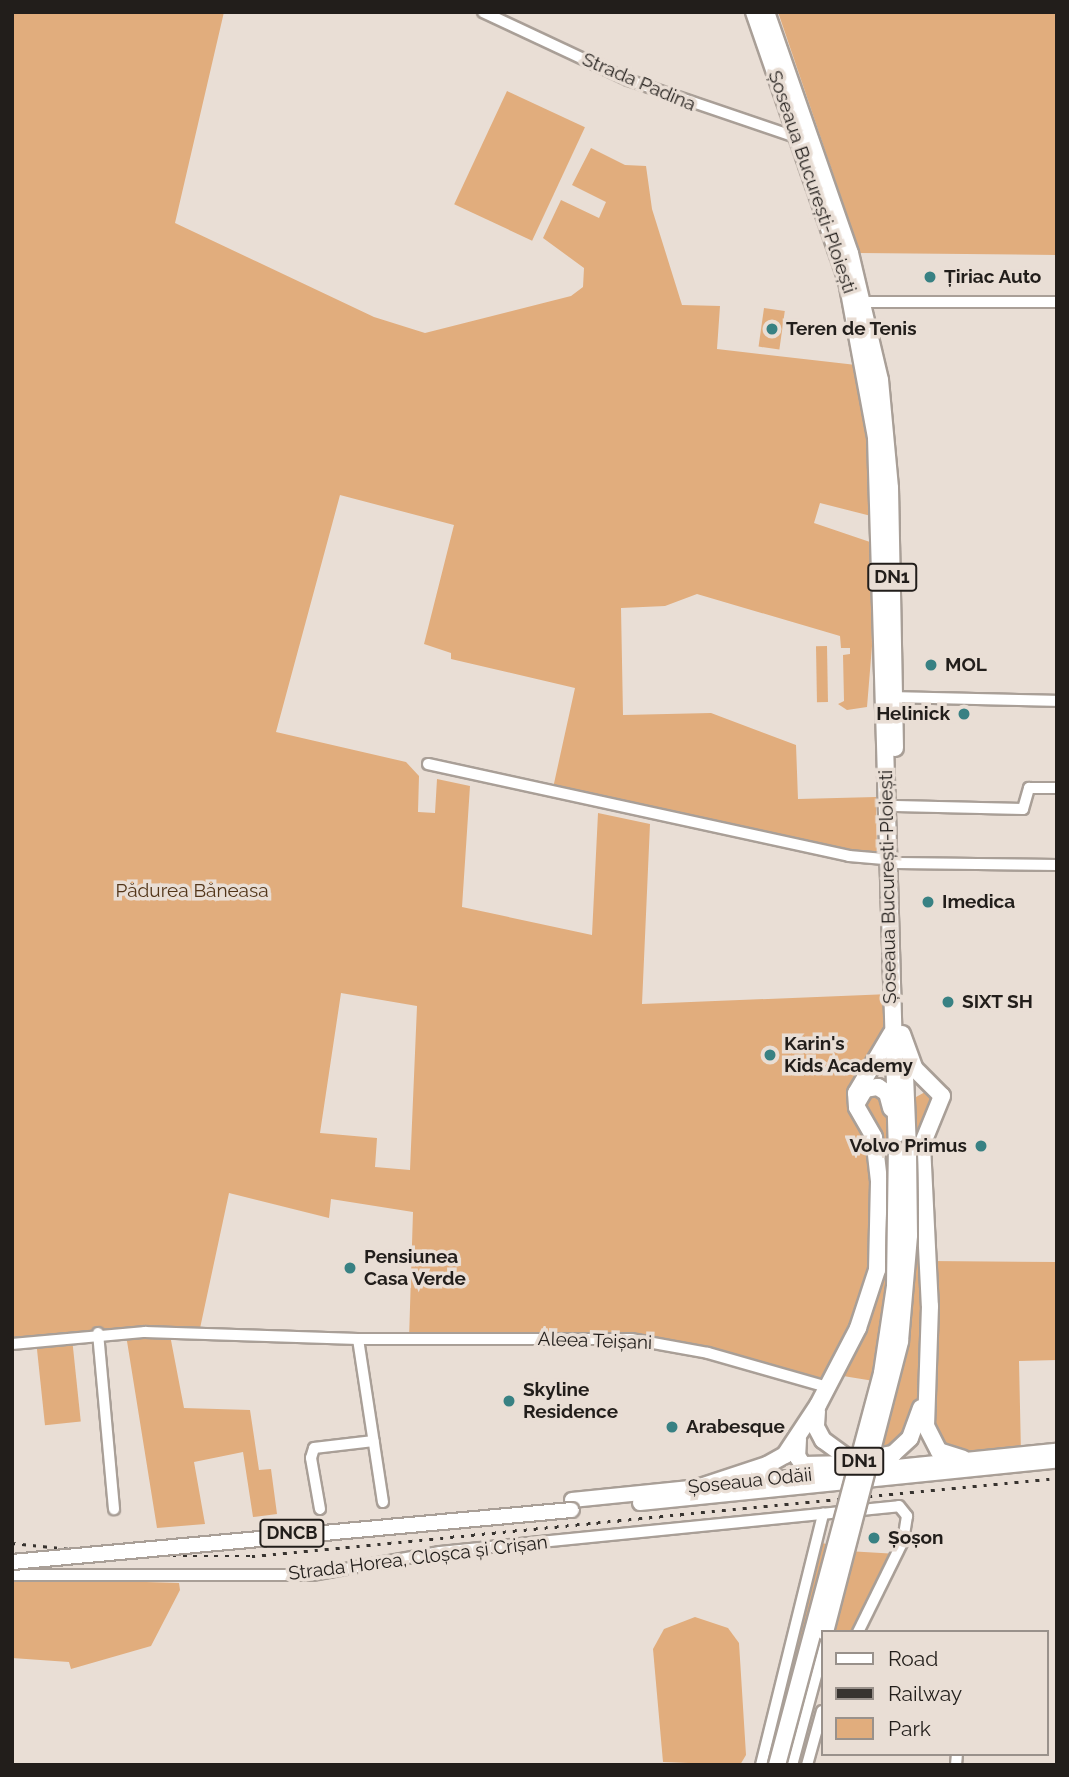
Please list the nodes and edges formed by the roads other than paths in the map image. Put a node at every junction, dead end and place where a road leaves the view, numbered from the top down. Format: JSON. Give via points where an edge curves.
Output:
{"nodes":[{"id":1,"x":483,"y":12,"type":"edge"},
{"id":2,"x":754,"y":12,"type":"edge"},
{"id":3,"x":766,"y":12,"type":"edge"},
{"id":4,"x":798,"y":138,"type":"junction"},
{"id":5,"x":864,"y":302,"type":"junction"},
{"id":6,"x":1057,"y":302,"type":"edge"},
{"id":7,"x":895,"y":697,"type":"junction"},
{"id":8,"x":1057,"y":701,"type":"edge"},
{"id":9,"x":428,"y":764,"type":"dead end"},
{"id":10,"x":1057,"y":788,"type":"edge"},
{"id":11,"x":896,"y":806,"type":"junction"},
{"id":12,"x":892,"y":861,"type":"junction"},
{"id":13,"x":1057,"y":865,"type":"edge"},
{"id":14,"x":897,"y":1033,"type":"junction"},
{"id":15,"x":941,"y":1102,"type":"junction"},
{"id":16,"x":858,"y":1107,"type":"junction"},
{"id":17,"x":902,"y":1132,"type":"junction"},
{"id":18,"x":902,"y":1150,"type":"junction"},
{"id":19,"x":98,"y":1333,"type":"junction"},
{"id":20,"x":358,"y":1339,"type":"junction"},
{"id":21,"x":12,"y":1344,"type":"edge"},
{"id":22,"x":827,"y":1387,"type":"junction"},
{"id":23,"x":925,"y":1404,"type":"junction"},
{"id":24,"x":818,"y":1405,"type":"junction"},
{"id":25,"x":820,"y":1437,"type":"junction"},
{"id":26,"x":374,"y":1441,"type":"junction"},
{"id":27,"x":798,"y":1442,"type":"junction"},
{"id":28,"x":1057,"y":1451,"type":"edge"},
{"id":29,"x":963,"y":1459,"type":"junction"},
{"id":30,"x":1057,"y":1461,"type":"edge"},
{"id":31,"x":842,"y":1463,"type":"junction"},
{"id":32,"x":798,"y":1482,"type":"junction"},
{"id":33,"x":697,"y":1488,"type":"junction"},
{"id":34,"x":652,"y":1492,"type":"joint"},
{"id":35,"x":383,"y":1502,"type":"dead end"},
{"id":36,"x":572,"y":1505,"type":"junction"},
{"id":37,"x":114,"y":1509,"type":"dead end"},
{"id":38,"x":320,"y":1509,"type":"dead end"},
{"id":39,"x":822,"y":1514,"type":"junction"},
{"id":40,"x":12,"y":1552,"type":"edge"},
{"id":41,"x":12,"y":1562,"type":"edge"},
{"id":42,"x":12,"y":1575,"type":"edge"},
{"id":43,"x":826,"y":1630,"type":"edge"},
{"id":44,"x":859,"y":1630,"type":"edge"},
{"id":45,"x":820,"y":1649,"type":"edge"},
{"id":46,"x":820,"y":1718,"type":"edge"},
{"id":47,"x":761,"y":1765,"type":"edge"},
{"id":48,"x":777,"y":1765,"type":"edge"},
{"id":49,"x":789,"y":1765,"type":"edge"},
{"id":50,"x":807,"y":1765,"type":"edge"}],
"edges":[{"from":1,"to":4,"type":"street","name":"Strada Padina","via":[[628,80]]},
{"from":2,"to":4,"type":"highway","name":"Șoseaua București-Ploiești","number":"DN1"},
{"from":3,"to":5,"type":"highway","name":"Șoseaua București-Ploiești","number":"DN1"},
{"from":4,"to":12,"type":"highway","name":"Șoseaua București-Ploiești","number":"DN1","via":[[847,281],[876,437]]},
{"from":5,"to":6,"type":"street"},
{"from":5,"to":7,"type":"highway","name":"Șoseaua București-Ploiești","number":"DN1","via":[[888,437]]},
{"from":7,"to":8,"type":"street"},
{"from":7,"to":11,"type":"highway","name":"Șoseaua București-Ploiești","number":"DN1"},
{"from":9,"to":12,"type":"street","via":[[849,856]]},
{"from":10,"to":11,"type":"street","name":"Șoseaua București-Ploiești","via":[[1029,788],[1023,809]]},
{"from":11,"to":12,"type":"highway","name":"Șoseaua București-Ploiești","number":"DN1"},
{"from":12,"to":13,"type":"street","name":"Șoseaua București-Ploiești"},
{"from":12,"to":14,"type":"highway","name":"Șoseaua București-Ploiești","number":"DN1"},
{"from":14,"to":15,"type":"highway","via":[[915,1069],[939,1090]]},
{"from":14,"to":16,"type":"highway","via":[[857,1089]]},
{"from":14,"to":17,"type":"highway","name":"Șoseaua București-Ploiești","number":"DN1"},
{"from":15,"to":17,"type":"highway","via":[[931,1092],[919,1094]]},
{"from":15,"to":23,"type":"highway","via":[[922,1145],[930,1314]]},
{"from":16,"to":17,"type":"highway","via":[[865,1089],[881,1088]]},
{"from":16,"to":22,"type":"highway","via":[[872,1130],[877,1154],[879,1256],[863,1315]]},
{"from":17,"to":18,"type":"highway","name":"Șoseaua București-Ploiești","number":"DN1"},
{"from":18,"to":43,"type":"highway","name":"Șoseaua București-Ploiești","number":"DN1","bridge":true,"via":[[909,1235],[900,1341]]},
{"from":18,"to":48,"type":"highway","name":"Șoseaua București-Ploiești","number":"DN1","bridge":true,"via":[[895,1286],[882,1373]]},
{"from":19,"to":20,"type":"street","name":"Aleea Teișani"},
{"from":19,"to":21,"type":"street","name":"Aleea Teișani"},
{"from":19,"to":37,"type":"street"},
{"from":20,"to":22,"type":"street","name":"Aleea Teișani","via":[[653,1341]]},
{"from":20,"to":26,"type":"street"},
{"from":22,"to":24,"type":"highway"},
{"from":23,"to":29,"type":"highway","via":[[928,1434],[935,1447]]},
{"from":23,"to":31,"type":"highway","via":[[914,1431],[899,1449],[883,1459]]},
{"from":24,"to":25,"type":"highway","via":[[815,1420]]},
{"from":24,"to":27,"type":"highway"},
{"from":25,"to":27,"type":"highway","via":[[823,1453],[817,1462],[803,1458]]},
{"from":25,"to":31,"type":"highway"},
{"from":26,"to":35,"type":"street"},
{"from":26,"to":38,"type":"street","via":[[314,1448]]},
{"from":27,"to":31,"type":"highway","via":[[797,1456],[803,1465]]},
{"from":27,"to":33,"type":"highway","via":[[774,1463]]},
{"from":28,"to":29,"type":"main road","name":"Șoseaua Odăii","number":"DNCB"},
{"from":29,"to":32,"type":"main road","name":"Șoseaua Odăii","number":"DNCB"},
{"from":30,"to":32,"type":"main road","name":"Șoseaua Odăii","number":"DNCB"},
{"from":31,"to":32,"type":"highway"},
{"from":32,"to":33,"type":"main road","name":"Șoseaua Odăii","number":"DNCB"},
{"from":32,"to":36,"type":"main road","name":"Strada Horea, Cloșca și Crișan","number":"DNCB"},
{"from":33,"to":34,"type":"main road","name":"Șoseaua Odăii","number":"DNCB"},
{"from":34,"to":36,"type":"main road","name":"Strada Horea, Cloșca și Crișan","number":"DNCB"},
{"from":36,"to":40,"type":"main road","name":"Strada Horea, Cloșca și Crișan","number":"DNCB"},
{"from":36,"to":41,"type":"main road","name":"Strada Horea, Cloșca și Crișan","number":"DNCB","bridge":true},
{"from":39,"to":42,"type":"street","name":"Strada Horea, Cloșca și Crișan","via":[[438,1553],[312,1575]]},
{"from":39,"to":44,"type":"street","name":"Strada Horea, Cloșca și Crișan","via":[[894,1505],[906,1512],[907,1526],[898,1554]]},
{"from":39,"to":47,"type":"street"},
{"from":45,"to":49,"type":"highway"},
{"from":46,"to":50,"type":"street"}]}
